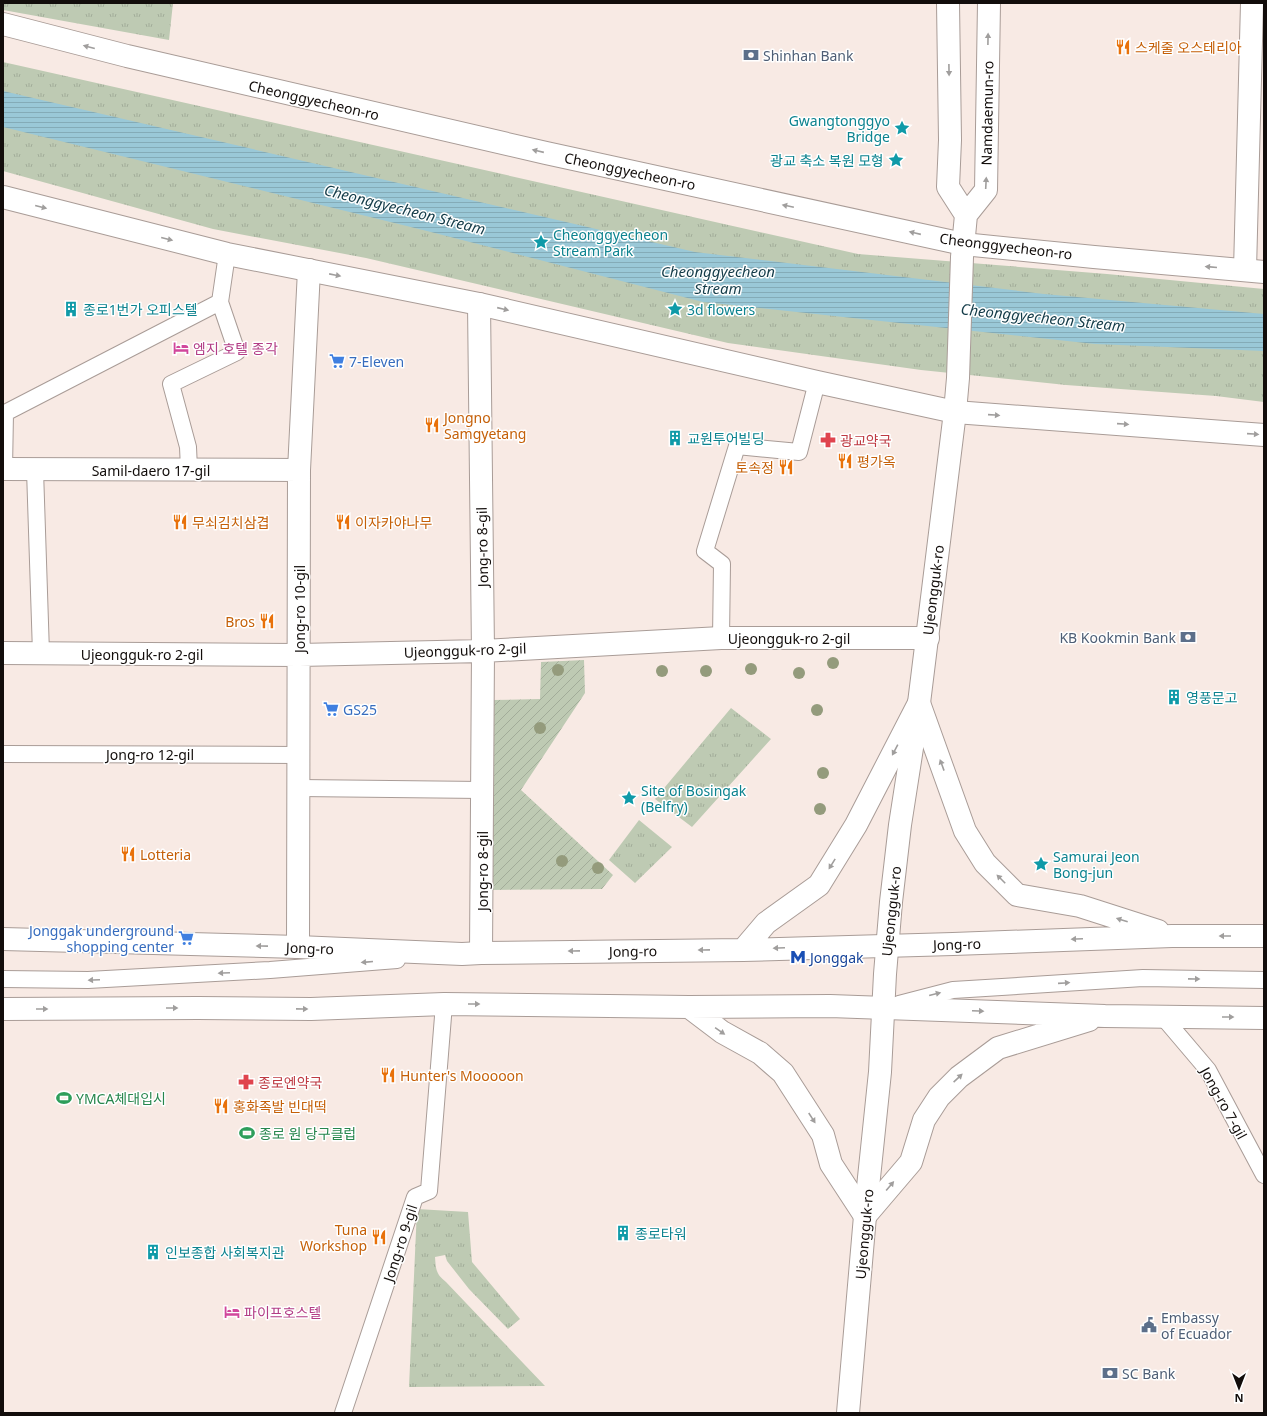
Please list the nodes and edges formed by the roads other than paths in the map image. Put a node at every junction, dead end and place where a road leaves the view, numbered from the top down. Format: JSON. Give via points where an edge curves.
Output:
{"nodes":[{"id":1,"x":948,"y":3,"type":"edge"},
{"id":2,"x":989,"y":3,"type":"edge"},
{"id":3,"x":1252,"y":3,"type":"edge"},
{"id":4,"x":3,"y":24,"type":"edge"},
{"id":5,"x":3,"y":198,"type":"edge"},
{"id":6,"x":966,"y":215,"type":"junction"},
{"id":7,"x":962,"y":250,"type":"junction"},
{"id":8,"x":227,"y":254,"type":"junction"},
{"id":9,"x":308,"y":270,"type":"junction"},
{"id":10,"x":1255,"y":271,"type":"edge"},
{"id":11,"x":220,"y":302,"type":"junction"},
{"id":12,"x":479,"y":304,"type":"junction"},
{"id":13,"x":817,"y":382,"type":"junction"},
{"id":14,"x":955,"y":412,"type":"junction"},
{"id":15,"x":1264,"y":435,"type":"edge"},
{"id":16,"x":4,"y":469,"type":"edge"},
{"id":17,"x":189,"y":469,"type":"junction"},
{"id":18,"x":35,"y":470,"type":"junction"},
{"id":19,"x":299,"y":470,"type":"junction"},
{"id":20,"x":721,"y":638,"type":"junction"},
{"id":21,"x":928,"y":638,"type":"junction"},
{"id":22,"x":483,"y":651,"type":"junction"},
{"id":23,"x":3,"y":653,"type":"edge"},
{"id":24,"x":41,"y":653,"type":"junction"},
{"id":25,"x":299,"y":655,"type":"junction"},
{"id":26,"x":919,"y":703,"type":"junction"},
{"id":27,"x":3,"y":754,"type":"edge"},
{"id":28,"x":297,"y":755,"type":"junction"},
{"id":29,"x":299,"y":788,"type":"junction"},
{"id":30,"x":482,"y":790,"type":"junction"},
{"id":31,"x":1172,"y":936,"type":"junction"},
{"id":32,"x":1264,"y":936,"type":"edge"},
{"id":33,"x":3,"y":939,"type":"edge"},
{"id":34,"x":888,"y":945,"type":"junction"},
{"id":35,"x":298,"y":947,"type":"junction"},
{"id":36,"x":742,"y":950,"type":"junction"},
{"id":37,"x":472,"y":953,"type":"junction"},
{"id":38,"x":3,"y":979,"type":"edge"},
{"id":39,"x":1264,"y":980,"type":"edge"},
{"id":40,"x":444,"y":1004,"type":"junction"},
{"id":41,"x":689,"y":1007,"type":"junction"},
{"id":42,"x":884,"y":1008,"type":"junction"},
{"id":43,"x":3,"y":1009,"type":"edge"},
{"id":44,"x":1105,"y":1016,"type":"junction"},
{"id":45,"x":1163,"y":1017,"type":"junction"},
{"id":46,"x":1264,"y":1018,"type":"edge"},
{"id":47,"x":1264,"y":1175,"type":"edge"},
{"id":48,"x":865,"y":1216,"type":"junction"},
{"id":49,"x":343,"y":1413,"type":"edge"},
{"id":50,"x":848,"y":1413,"type":"edge"}],
"edges":[{"from":1,"to":6,"type":"main road","one_way":true,"via":[[948,187]]},
{"from":6,"to":2,"type":"main road","name":"Namdaemun-ro","one_way":true,"via":[[986,190]]},
{"from":3,"to":10,"type":"main road"},
{"from":7,"to":4,"type":"main road","name":"Cheonggyecheon-ro","one_way":true,"via":[[127,56]]},
{"from":5,"to":8,"type":"main road","one_way":true},
{"from":6,"to":7,"type":"main road"},
{"from":10,"to":7,"type":"main road","name":"Cheonggyecheon-ro","one_way":true,"via":[[1094,257]]},
{"from":7,"to":14,"type":"main road"},
{"from":8,"to":9,"type":"main road"},
{"from":8,"to":11,"type":"lane"},
{"from":9,"to":12,"type":"main road","one_way":true},
{"from":9,"to":19,"type":"main road","name":"Jong-ro 10-gil"},
{"from":11,"to":16,"type":"lane","via":[[5,413]]},
{"from":11,"to":17,"type":"lane","via":[[237,352],[171,384],[188,447]]},
{"from":12,"to":13,"type":"main road","one_way":true},
{"from":12,"to":22,"type":"main road","name":"Jong-ro 8-gil"},
{"from":13,"to":14,"type":"main road"},
{"from":13,"to":20,"type":"lane","via":[[799,452],[737,446],[705,551],[722,564]]},
{"from":14,"to":15,"type":"main road","one_way":true},
{"from":14,"to":21,"type":"main road","name":"Ujeongguk-ro"},
{"from":16,"to":18,"type":"main road","name":"Samil-daero 17-gil"},
{"from":17,"to":18,"type":"main road","name":"Samil-daero 17-gil"},
{"from":17,"to":19,"type":"main road","name":"Samil-daero 17-gil"},
{"from":18,"to":24,"type":"lane"},
{"from":19,"to":25,"type":"main road","name":"Jong-ro 10-gil"},
{"from":20,"to":21,"type":"main road","name":"Ujeongguk-ro 2-gil"},
{"from":20,"to":22,"type":"main road","name":"Ujeongguk-ro 2-gil"},
{"from":21,"to":26,"type":"main road","name":"Ujeongguk-ro"},
{"from":22,"to":25,"type":"main road","name":"Ujeongguk-ro 2-gil"},
{"from":22,"to":30,"type":"main road","name":"Jong-ro 8-gil"},
{"from":23,"to":24,"type":"main road","name":"Ujeongguk-ro 2-gil"},
{"from":24,"to":25,"type":"main road","name":"Ujeongguk-ro 2-gil"},
{"from":25,"to":28,"type":"main road","name":"Jong-ro 10-gil"},
{"from":31,"to":26,"type":"main road","one_way":true,"via":[[1080,906],[1017,895],[985,863],[965,831]]},
{"from":26,"to":34,"type":"main road","name":"Ujeongguk-ro","via":[[900,825]]},
{"from":26,"to":36,"type":"main road","one_way":true,"via":[[856,826],[819,885],[766,923]]},
{"from":27,"to":28,"type":"lane","name":"Jong-ro 12-gil"},
{"from":28,"to":29,"type":"main road","name":"Jong-ro 10-gil"},
{"from":29,"to":30,"type":"lane"},
{"from":29,"to":35,"type":"main road","name":"Jong-ro 10-gil"},
{"from":30,"to":37,"type":"main road","name":"Jong-ro 8-gil"},
{"from":32,"to":31,"type":"main road","name":"Jong-ro","one_way":true},
{"from":31,"to":34,"type":"main road","name":"Jong-ro","one_way":true},
{"from":35,"to":33,"type":"main road","name":"Jong-ro","one_way":true},
{"from":34,"to":36,"type":"main road","name":"Jong-ro","one_way":true},
{"from":34,"to":42,"type":"main road","name":"Ujeongguk-ro"},
{"from":35,"to":37,"type":"main road","name":"Jong-ro"},
{"from":36,"to":37,"type":"main road","name":"Jong-ro","one_way":true},
{"from":37,"to":38,"type":"lane","one_way":true,"via":[[270,970],[88,980]]},
{"from":42,"to":39,"type":"lane","one_way":true,"via":[[953,990],[1143,978]]},
{"from":40,"to":41,"type":"main road","one_way":true},
{"from":43,"to":40,"type":"main road","one_way":true,"via":[[311,1009]]},
{"from":40,"to":49,"type":"lane","name":"Jong-ro 9-gil","via":[[429,1191],[415,1197]]},
{"from":41,"to":42,"type":"main road"},
{"from":41,"to":48,"type":"main road","one_way":true,"via":[[722,1032],[760,1053],[783,1073],[824,1135],[831,1164]]},
{"from":42,"to":44,"type":"main road","one_way":true},
{"from":42,"to":48,"type":"main road","name":"Ujeongguk-ro"},
{"from":44,"to":45,"type":"main road"},
{"from":48,"to":44,"type":"main road","one_way":true,"via":[[911,1162],[924,1120],[939,1097],[959,1076],[998,1048]]},
{"from":45,"to":46,"type":"main road","one_way":true},
{"from":45,"to":47,"type":"lane","name":"Jong-ro 7-gil","via":[[1208,1070]]},
{"from":48,"to":50,"type":"main road","name":"Ujeongguk-ro"}]}
